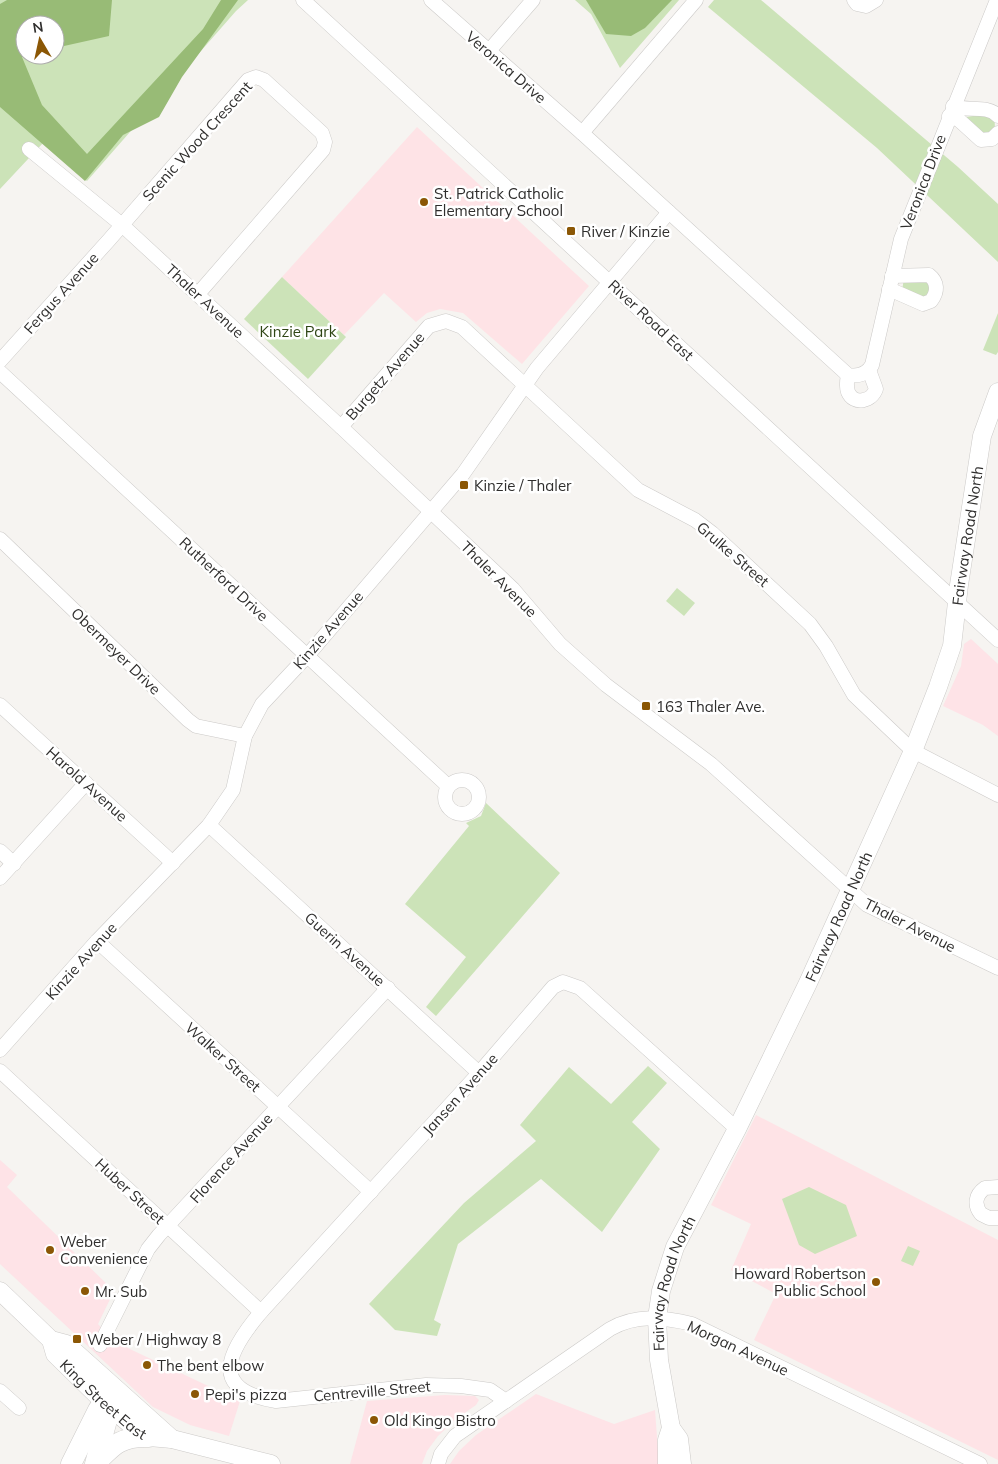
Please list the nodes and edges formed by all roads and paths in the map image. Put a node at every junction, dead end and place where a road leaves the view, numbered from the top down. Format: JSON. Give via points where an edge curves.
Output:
{"nodes":[{"id":1,"x":303,"y":0,"type":"edge"},
{"id":2,"x":431,"y":0,"type":"edge"},
{"id":3,"x":533,"y":0,"type":"edge"},
{"id":4,"x":696,"y":0,"type":"edge"},
{"id":5,"x":854,"y":0,"type":"edge"},
{"id":6,"x":876,"y":0,"type":"edge"},
{"id":7,"x":997,"y":0,"type":"edge"},
{"id":8,"x":488,"y":52,"type":"junction"},
{"id":9,"x":951,"y":111,"type":"junction"},
{"id":10,"x":998,"y":116,"type":"edge"},
{"id":11,"x":582,"y":133,"type":"junction"},
{"id":12,"x":998,"y":133,"type":"edge"},
{"id":13,"x":29,"y":149,"type":"dead end"},
{"id":14,"x":669,"y":212,"type":"junction"},
{"id":15,"x":122,"y":225,"type":"junction"},
{"id":16,"x":610,"y":282,"type":"junction"},
{"id":17,"x":198,"y":294,"type":"junction"},
{"id":18,"x":0,"y":361,"type":"edge"},
{"id":19,"x":869,"y":370,"type":"junction"},
{"id":20,"x":0,"y":372,"type":"edge"},
{"id":21,"x":848,"y":375,"type":"junction"},
{"id":22,"x":524,"y":385,"type":"junction"},
{"id":23,"x":998,"y":392,"type":"edge"},
{"id":24,"x":341,"y":427,"type":"junction"},
{"id":25,"x":431,"y":512,"type":"junction"},
{"id":26,"x":0,"y":539,"type":"edge"},
{"id":27,"x":956,"y":603,"type":"junction"},
{"id":28,"x":998,"y":640,"type":"edge"},
{"id":29,"x":306,"y":656,"type":"junction"},
{"id":30,"x":0,"y":705,"type":"edge"},
{"id":31,"x":245,"y":736,"type":"junction"},
{"id":32,"x":913,"y":751,"type":"junction"},
{"id":33,"x":86,"y":783,"type":"junction"},
{"id":34,"x":448,"y":786,"type":"dead end"},
{"id":35,"x":998,"y":794,"type":"edge"},
{"id":36,"x":209,"y":825,"type":"junction"},
{"id":37,"x":0,"y":851,"type":"edge"},
{"id":38,"x":173,"y":863,"type":"junction"},
{"id":39,"x":14,"y":864,"type":"junction"},
{"id":40,"x":0,"y":878,"type":"edge"},
{"id":41,"x":850,"y":890,"type":"junction"},
{"id":42,"x":97,"y":941,"type":"junction"},
{"id":43,"x":998,"y":968,"type":"edge"},
{"id":44,"x":388,"y":988,"type":"junction"},
{"id":45,"x":0,"y":1050,"type":"edge"},
{"id":46,"x":0,"y":1070,"type":"edge"},
{"id":47,"x":479,"y":1073,"type":"junction"},
{"id":48,"x":278,"y":1106,"type":"junction"},
{"id":49,"x":736,"y":1129,"type":"junction"},
{"id":50,"x":998,"y":1187,"type":"edge"},
{"id":51,"x":371,"y":1192,"type":"junction"},
{"id":52,"x":998,"y":1218,"type":"edge"},
{"id":53,"x":169,"y":1226,"type":"junction"},
{"id":54,"x":0,"y":1291,"type":"edge"},
{"id":55,"x":261,"y":1312,"type":"junction"},
{"id":56,"x":657,"y":1318,"type":"junction"},
{"id":57,"x":100,"y":1345,"type":"dead end"},
{"id":58,"x":238,"y":1388,"type":"joint"},
{"id":59,"x":0,"y":1391,"type":"edge"},
{"id":60,"x":112,"y":1399,"type":"junction"},
{"id":61,"x":506,"y":1401,"type":"junction"},
{"id":62,"x":19,"y":1408,"type":"dead end"},
{"id":63,"x":672,"y":1428,"type":"junction"},
{"id":64,"x":150,"y":1437,"type":"junction"},
{"id":65,"x":172,"y":1439,"type":"junction"},
{"id":66,"x":95,"y":1463,"type":"edge"},
{"id":67,"x":71,"y":1464,"type":"edge"},
{"id":68,"x":271,"y":1464,"type":"edge"},
{"id":69,"x":438,"y":1464,"type":"edge"},
{"id":70,"x":667,"y":1464,"type":"edge"},
{"id":71,"x":682,"y":1464,"type":"edge"},
{"id":72,"x":980,"y":1464,"type":"edge"}],
"edges":[{"from":1,"to":16,"type":"street","name":"River Road East"},
{"from":2,"to":8,"type":"street","name":"Veronica Drive"},
{"from":3,"to":8,"type":"street"},
{"from":4,"to":11,"type":"street"},
{"from":5,"to":6,"type":"street","via":[[866,6]]},
{"from":7,"to":9,"type":"street","name":"Veronica Drive"},
{"from":8,"to":11,"type":"street","name":"Veronica Drive"},
{"from":9,"to":10,"type":"street","via":[[988,109]]},
{"from":9,"to":12,"type":"street","via":[[981,140],[992,139]]},
{"from":9,"to":19,"type":"street","name":"Veronica Drive","via":[[901,239]]},
{"from":11,"to":14,"type":"street","name":"Veronica Drive"},
{"from":13,"to":15,"type":"street","name":"Thaler Avenue"},
{"from":14,"to":16,"type":"street","name":"Kinzie Avenue"},
{"from":14,"to":21,"type":"street","name":"Veronica Drive"},
{"from":15,"to":17,"type":"street","name":"Thaler Avenue"},
{"from":15,"to":17,"type":"street","name":"Scenic Wood Crescent","via":[[248,80],[256,77],[264,80],[322,133],[326,142],[324,150]]},
{"from":15,"to":18,"type":"street","name":"Fergus Avenue"},
{"from":16,"to":22,"type":"street","name":"Kinzie Avenue"},
{"from":16,"to":27,"type":"street","name":"River Road East"},
{"from":17,"to":24,"type":"street","name":"Thaler Avenue"},
{"from":19,"to":21,"type":"street","via":[[859,376]]},
{"from":19,"to":21,"type":"street","name":"Veronica Drive","via":[[876,389],[866,400],[856,400],[850,394]]},
{"from":20,"to":29,"type":"street","name":"Rutherford Drive"},
{"from":22,"to":24,"type":"street","name":"Burgetz Avenue","via":[[462,327],[446,321],[437,322],[422,332]]},
{"from":22,"to":25,"type":"street","name":"Kinzie Avenue","via":[[480,452]]},
{"from":22,"to":32,"type":"street","name":"Grulke Street","via":[[638,490],[695,520],[712,533],[810,624],[854,695]]},
{"from":23,"to":27,"type":"main road","name":"Fairway Road North","via":[[982,436]]},
{"from":24,"to":25,"type":"street","name":"Thaler Avenue"},
{"from":25,"to":29,"type":"street","name":"Kinzie Avenue"},
{"from":25,"to":41,"type":"street","name":"Thaler Avenue","via":[[513,589],[560,644],[606,685],[712,764]]},
{"from":26,"to":31,"type":"street","name":"Obermeyer Drive","via":[[188,720],[196,726]]},
{"from":27,"to":28,"type":"street","name":"River Road East"},
{"from":27,"to":32,"type":"main road","name":"Fairway Road North","via":[[952,646]]},
{"from":29,"to":31,"type":"street","name":"Kinzie Avenue","via":[[262,704]]},
{"from":29,"to":34,"type":"street","name":"Rutherford Drive"},
{"from":30,"to":33,"type":"street","name":"Harold Avenue"},
{"from":31,"to":36,"type":"street","name":"Kinzie Avenue","via":[[233,790]]},
{"from":32,"to":35,"type":"street","name":"Grulke Street"},
{"from":32,"to":41,"type":"main road","name":"Fairway Road North"},
{"from":33,"to":38,"type":"street","name":"Harold Avenue"},
{"from":33,"to":39,"type":"street"},
{"from":36,"to":38,"type":"street","name":"Kinzie Avenue"},
{"from":36,"to":44,"type":"street","name":"Guerin Avenue"},
{"from":37,"to":39,"type":"street"},
{"from":38,"to":42,"type":"street","name":"Kinzie Avenue"},
{"from":39,"to":40,"type":"street"},
{"from":41,"to":43,"type":"street","name":"Thaler Avenue","via":[[867,905]]},
{"from":41,"to":49,"type":"main road","name":"Fairway Road North"},
{"from":42,"to":45,"type":"street","name":"Kinzie Avenue"},
{"from":42,"to":48,"type":"street","name":"Walker Street"},
{"from":44,"to":47,"type":"street","name":"Guerin Avenue"},
{"from":44,"to":48,"type":"street","name":"Florence Avenue"},
{"from":46,"to":53,"type":"street","name":"Huber Street"},
{"from":47,"to":49,"type":"street","name":"Jansen Avenue","via":[[554,987],[563,982],[580,988]]},
{"from":47,"to":51,"type":"street","name":"Jansen Avenue"},
{"from":48,"to":51,"type":"street","name":"Walker Street"},
{"from":48,"to":53,"type":"street","name":"Florence Avenue"},
{"from":49,"to":56,"type":"main road","name":"Fairway Road North","via":[[675,1247],[661,1291]]},
{"from":50,"to":52,"type":"street","via":[[985,1188],[976,1201],[981,1214]]},
{"from":51,"to":55,"type":"street","name":"Jansen Avenue"},
{"from":53,"to":55,"type":"street","name":"Huber Street"},
{"from":53,"to":57,"type":"street","name":"Florence Avenue","via":[[148,1249]]},
{"from":54,"to":60,"type":"main road","via":[[51,1340],[66,1344]]},
{"from":55,"to":58,"type":"street","name":"Jansen Avenue","via":[[247,1328],[230,1362],[230,1372]]},
{"from":56,"to":61,"type":"street","name":"Morgan Avenue","via":[[622,1322]]},
{"from":56,"to":63,"type":"main road","name":"Fairway Road North","via":[[659,1360]]},
{"from":56,"to":72,"type":"street","name":"Morgan Avenue","via":[[692,1324]]},
{"from":58,"to":61,"type":"street","name":"Centreville Street","via":[[259,1398],[276,1401],[426,1385],[461,1386],[490,1390]]},
{"from":59,"to":62,"type":"street"},
{"from":60,"to":64,"type":"main road","name":"King Street East","via":[[133,1427]]},
{"from":60,"to":65,"type":"main road","name":"King Street East","via":[[155,1421]]},
{"from":60,"to":66,"type":"highway"},
{"from":60,"to":67,"type":"highway"},
{"from":61,"to":69,"type":"street","name":"Morgan Avenue","via":[[455,1436],[441,1454]]},
{"from":63,"to":70,"type":"main road","name":"Fairway Road North","via":[[667,1440]]},
{"from":63,"to":71,"type":"main road","name":"Fairway Road North","via":[[679,1439]]},
{"from":64,"to":65,"type":"main road","name":"King Street East"},
{"from":64,"to":66,"type":"highway","via":[[123,1439]]},
{"from":65,"to":68,"type":"main road","name":"King Street East"}]}
